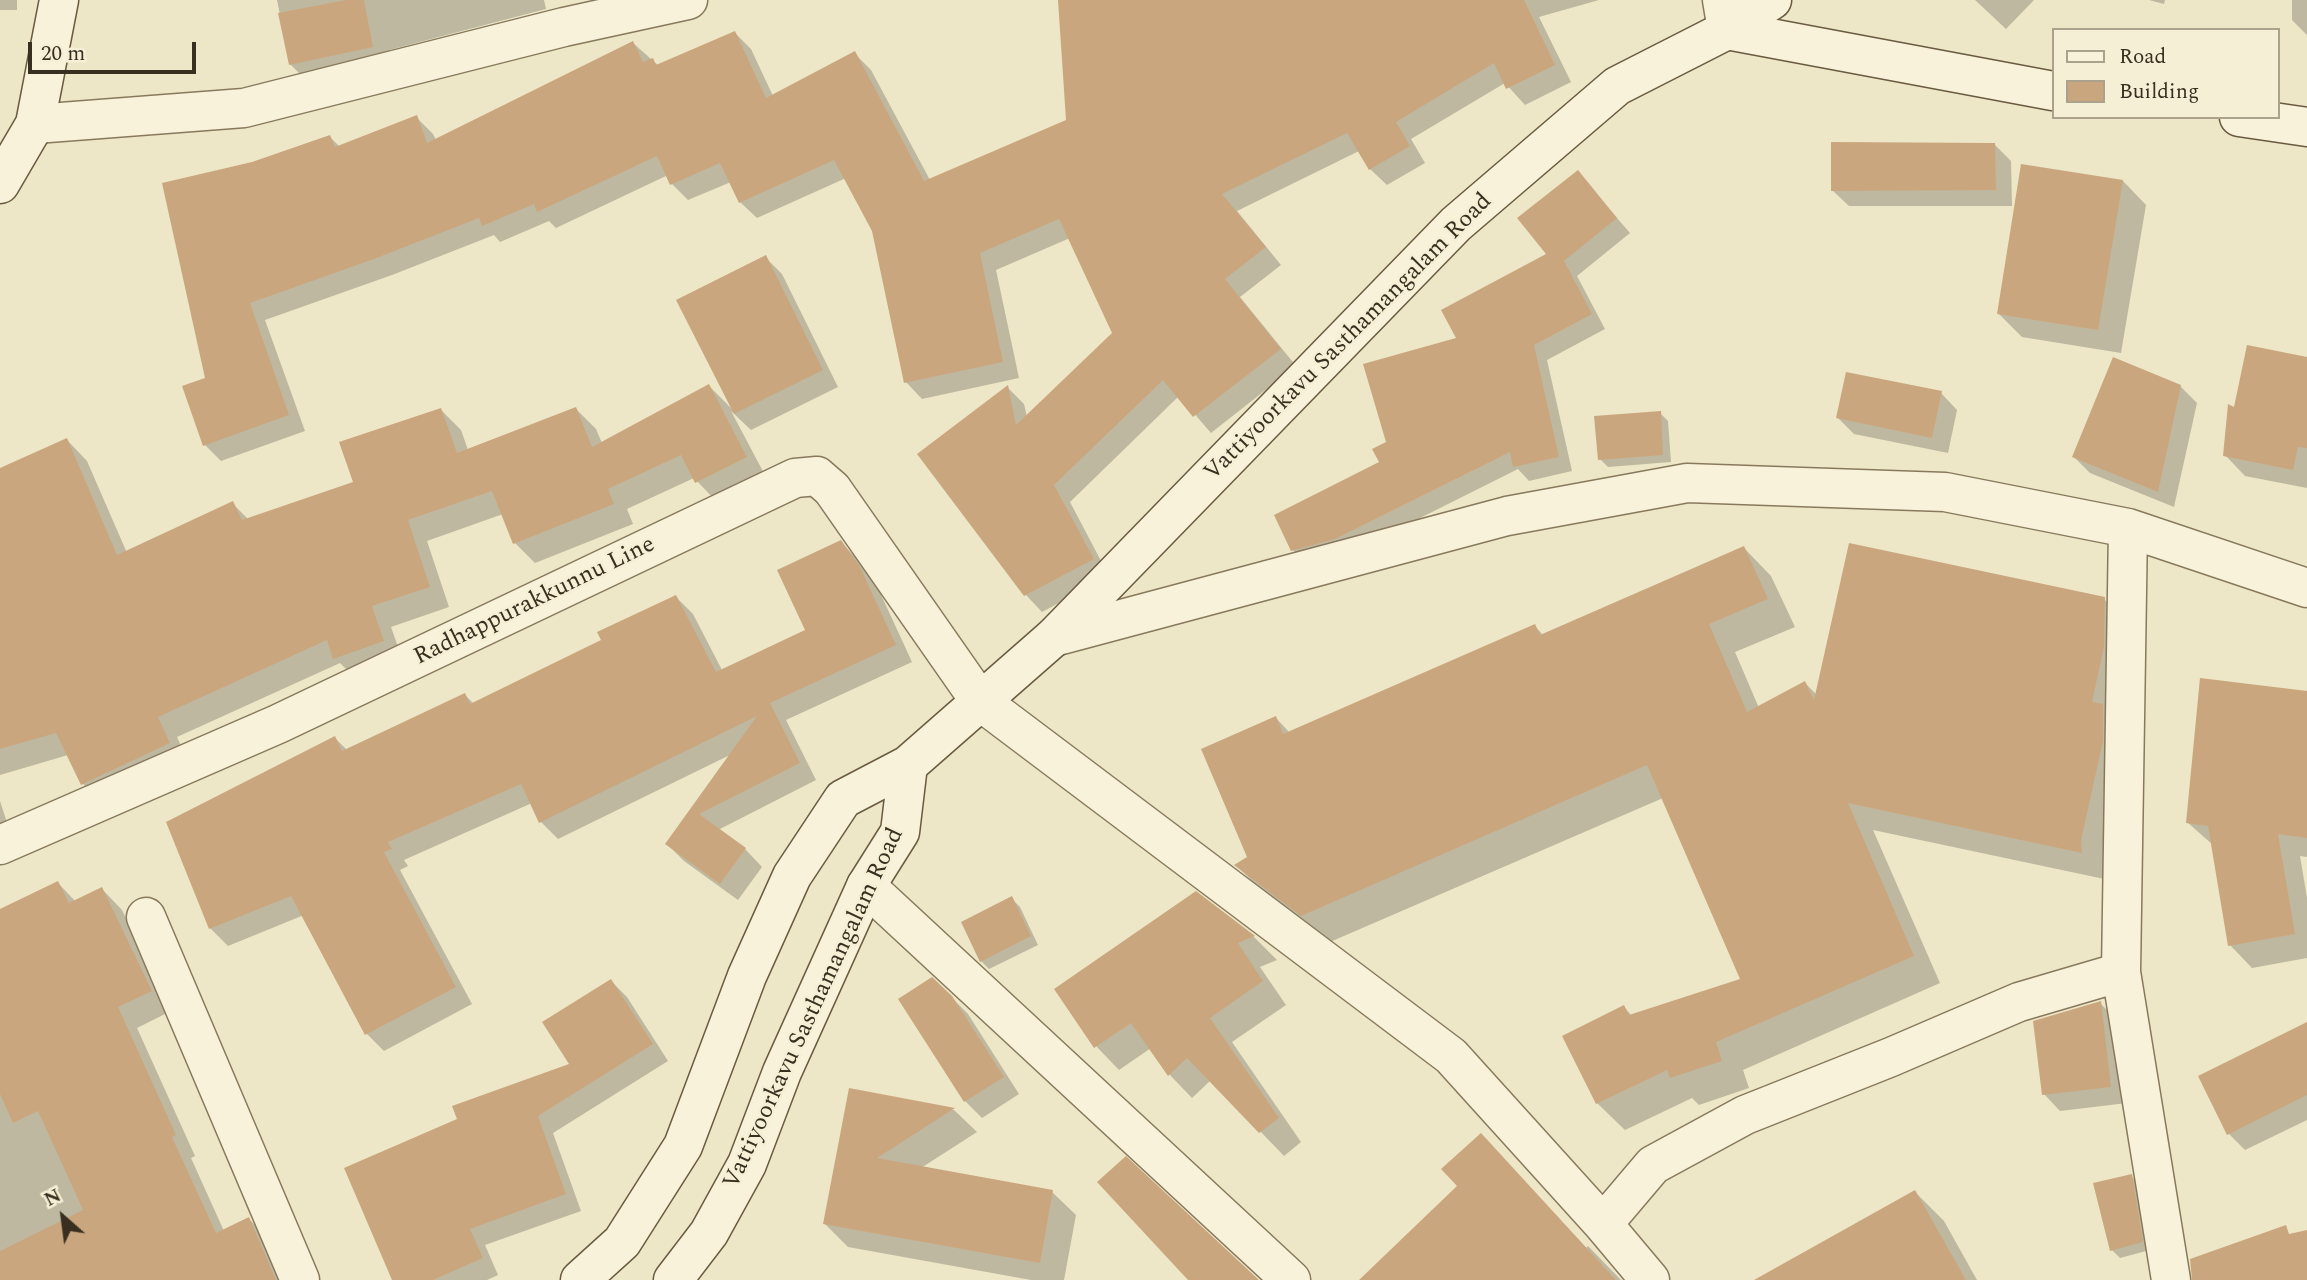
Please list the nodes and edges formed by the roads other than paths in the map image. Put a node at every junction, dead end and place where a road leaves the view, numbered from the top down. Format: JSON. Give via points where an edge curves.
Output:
{"nodes":[{"id":1,"x":59,"y":0,"type":"edge"},
{"id":2,"x":688,"y":0,"type":"edge"},
{"id":3,"x":1772,"y":0,"type":"edge"},
{"id":4,"x":1724,"y":15,"type":"edge"},
{"id":5,"x":1866,"y":54,"type":"junction"},
{"id":6,"x":2052,"y":85,"type":"edge"},
{"id":7,"x":2052,"y":91,"type":"edge"},
{"id":8,"x":2253,"y":119,"type":"edge"},
{"id":9,"x":2261,"y":119,"type":"edge"},
{"id":10,"x":35,"y":124,"type":"junction"},
{"id":11,"x":2307,"y":127,"type":"edge"},
{"id":12,"x":0,"y":184,"type":"edge"},
{"id":13,"x":2128,"y":528,"type":"junction"},
{"id":14,"x":2307,"y":587,"type":"edge"},
{"id":15,"x":1054,"y":637,"type":"junction"},
{"id":16,"x":980,"y":701,"type":"junction"},
{"id":17,"x":908,"y":765,"type":"junction"},
{"id":18,"x":0,"y":845,"type":"edge"},
{"id":19,"x":866,"y":886,"type":"junction"},
{"id":20,"x":146,"y":916,"type":"dead end"},
{"id":21,"x":2121,"y":972,"type":"junction"},
{"id":22,"x":1603,"y":1224,"type":"junction"},
{"id":23,"x":300,"y":1280,"type":"edge"},
{"id":24,"x":580,"y":1280,"type":"edge"},
{"id":25,"x":673,"y":1280,"type":"edge"},
{"id":26,"x":1291,"y":1280,"type":"edge"},
{"id":27,"x":1650,"y":1280,"type":"edge"},
{"id":28,"x":2171,"y":1280,"type":"edge"}],
"edges":[{"from":1,"to":10,"type":"street"},
{"from":2,"to":10,"type":"street","via":[[244,108]]},
{"from":3,"to":4,"type":"street","name":"Vattiyoorkavu Sasthamangalam Road"},
{"from":4,"to":5,"type":"street"},
{"from":4,"to":15,"type":"street","name":"Vattiyoorkavu Sasthamangalam Road","via":[[1617,86],[1456,224]]},
{"from":5,"to":6,"type":"street"},
{"from":5,"to":7,"type":"street"},
{"from":8,"to":11,"type":"street"},
{"from":9,"to":11,"type":"street"},
{"from":10,"to":12,"type":"street"},
{"from":13,"to":14,"type":"street"},
{"from":13,"to":15,"type":"street","via":[[1945,492],[1688,483],[1507,516]]},
{"from":13,"to":21,"type":"street"},
{"from":15,"to":16,"type":"street","name":"Vattiyoorkavu Sasthamangalam Road"},
{"from":16,"to":17,"type":"street","name":"Vattiyoorkavu Sasthamangalam Road"},
{"from":16,"to":18,"type":"street","name":"Radhappurakkunnu Line","via":[[832,489],[817,475],[795,478],[278,724]]},
{"from":16,"to":22,"type":"street","via":[[1451,1056]]},
{"from":17,"to":19,"type":"street","name":"Vattiyoorkavu Sasthamangalam Road","via":[[900,832]]},
{"from":17,"to":24,"type":"street","name":"Vattiyoorkavu Sasthamangalam Road","via":[[843,799],[792,876],[747,976],[684,1146],[622,1242]]},
{"from":19,"to":25,"type":"street","name":"Vattiyoorkavu Sasthamangalam Road","via":[[782,1072],[747,1164],[709,1233]]},
{"from":19,"to":26,"type":"street"},
{"from":20,"to":23,"type":"street"},
{"from":21,"to":22,"type":"street","via":[[2019,1003],[1745,1115],[1653,1164]]},
{"from":21,"to":28,"type":"street"},
{"from":22,"to":27,"type":"street"}]}
